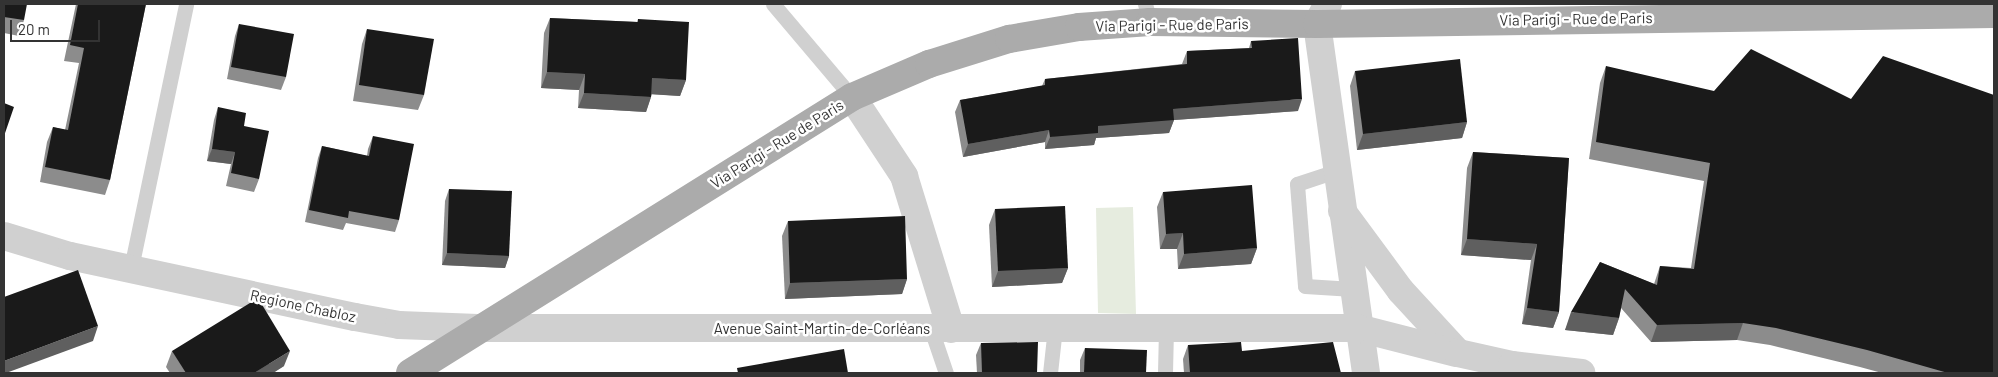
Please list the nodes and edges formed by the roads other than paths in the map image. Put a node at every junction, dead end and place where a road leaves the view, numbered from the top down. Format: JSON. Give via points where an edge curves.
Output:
{"nodes":[{"id":1,"x":186,"y":4,"type":"edge"},
{"id":2,"x":773,"y":4,"type":"edge"},
{"id":3,"x":1148,"y":13,"type":"edge"},
{"id":4,"x":1323,"y":14,"type":"edge"},
{"id":5,"x":1994,"y":14,"type":"edge"},
{"id":6,"x":852,"y":97,"type":"junction"},
{"id":7,"x":1336,"y":171,"type":"junction"},
{"id":8,"x":1342,"y":211,"type":"junction"},
{"id":9,"x":4,"y":236,"type":"edge"},
{"id":10,"x":131,"y":268,"type":"junction"},
{"id":11,"x":1353,"y":289,"type":"junction"},
{"id":12,"x":478,"y":328,"type":"junction"},
{"id":13,"x":1055,"y":328,"type":"junction"},
{"id":14,"x":1166,"y":328,"type":"junction"},
{"id":15,"x":1358,"y":328,"type":"junction"},
{"id":16,"x":941,"y":329,"type":"junction"},
{"id":17,"x":1456,"y":363,"type":"edge"},
{"id":18,"x":410,"y":373,"type":"edge"},
{"id":19,"x":946,"y":373,"type":"edge"},
{"id":20,"x":1050,"y":373,"type":"edge"},
{"id":21,"x":1165,"y":373,"type":"edge"},
{"id":22,"x":1366,"y":373,"type":"edge"},
{"id":23,"x":1582,"y":373,"type":"edge"}],
"edges":[{"from":1,"to":10,"type":"lane"},
{"from":2,"to":6,"type":"lane"},
{"from":3,"to":4,"type":"main road","name":"Via Parigi - Rue de Paris"},
{"from":3,"to":6,"type":"main road","name":"Via Parigi - Rue de Paris","via":[[1009,39],[929,64]]},
{"from":4,"to":5,"type":"main road","name":"Via Parigi - Rue de Paris"},
{"from":4,"to":7,"type":"street"},
{"from":6,"to":12,"type":"main road","name":"Via Parigi - Rue de Paris"},
{"from":6,"to":16,"type":"street","via":[[904,176]]},
{"from":7,"to":8,"type":"street"},
{"from":7,"to":11,"type":"lane","via":[[1297,184],[1305,286]]},
{"from":8,"to":11,"type":"street"},
{"from":8,"to":17,"type":"street"},
{"from":9,"to":10,"type":"street","name":"Regione Chabloz","via":[[70,256]]},
{"from":10,"to":12,"type":"street","name":"Regione Chabloz","via":[[355,317],[399,324]]},
{"from":11,"to":15,"type":"street"},
{"from":12,"to":16,"type":"street","name":"Avenue Saint-Martin-de-Corléans"},
{"from":12,"to":18,"type":"main road","name":"Via Parigi - Rue de Paris"},
{"from":13,"to":14,"type":"street","name":"Avenue Saint-Martin-de-Corléans"},
{"from":13,"to":16,"type":"street","name":"Avenue Saint-Martin-de-Corléans"},
{"from":13,"to":20,"type":"lane"},
{"from":14,"to":15,"type":"street","name":"Avenue Saint-Martin-de-Corléans"},
{"from":14,"to":21,"type":"lane"},
{"from":15,"to":17,"type":"street","name":"Avenue Saint-Martin-de-Corléans"},
{"from":15,"to":22,"type":"street"},
{"from":16,"to":19,"type":"lane"},
{"from":17,"to":23,"type":"street","name":"Avenue Saint-Martin-de-Corléans"}]}
